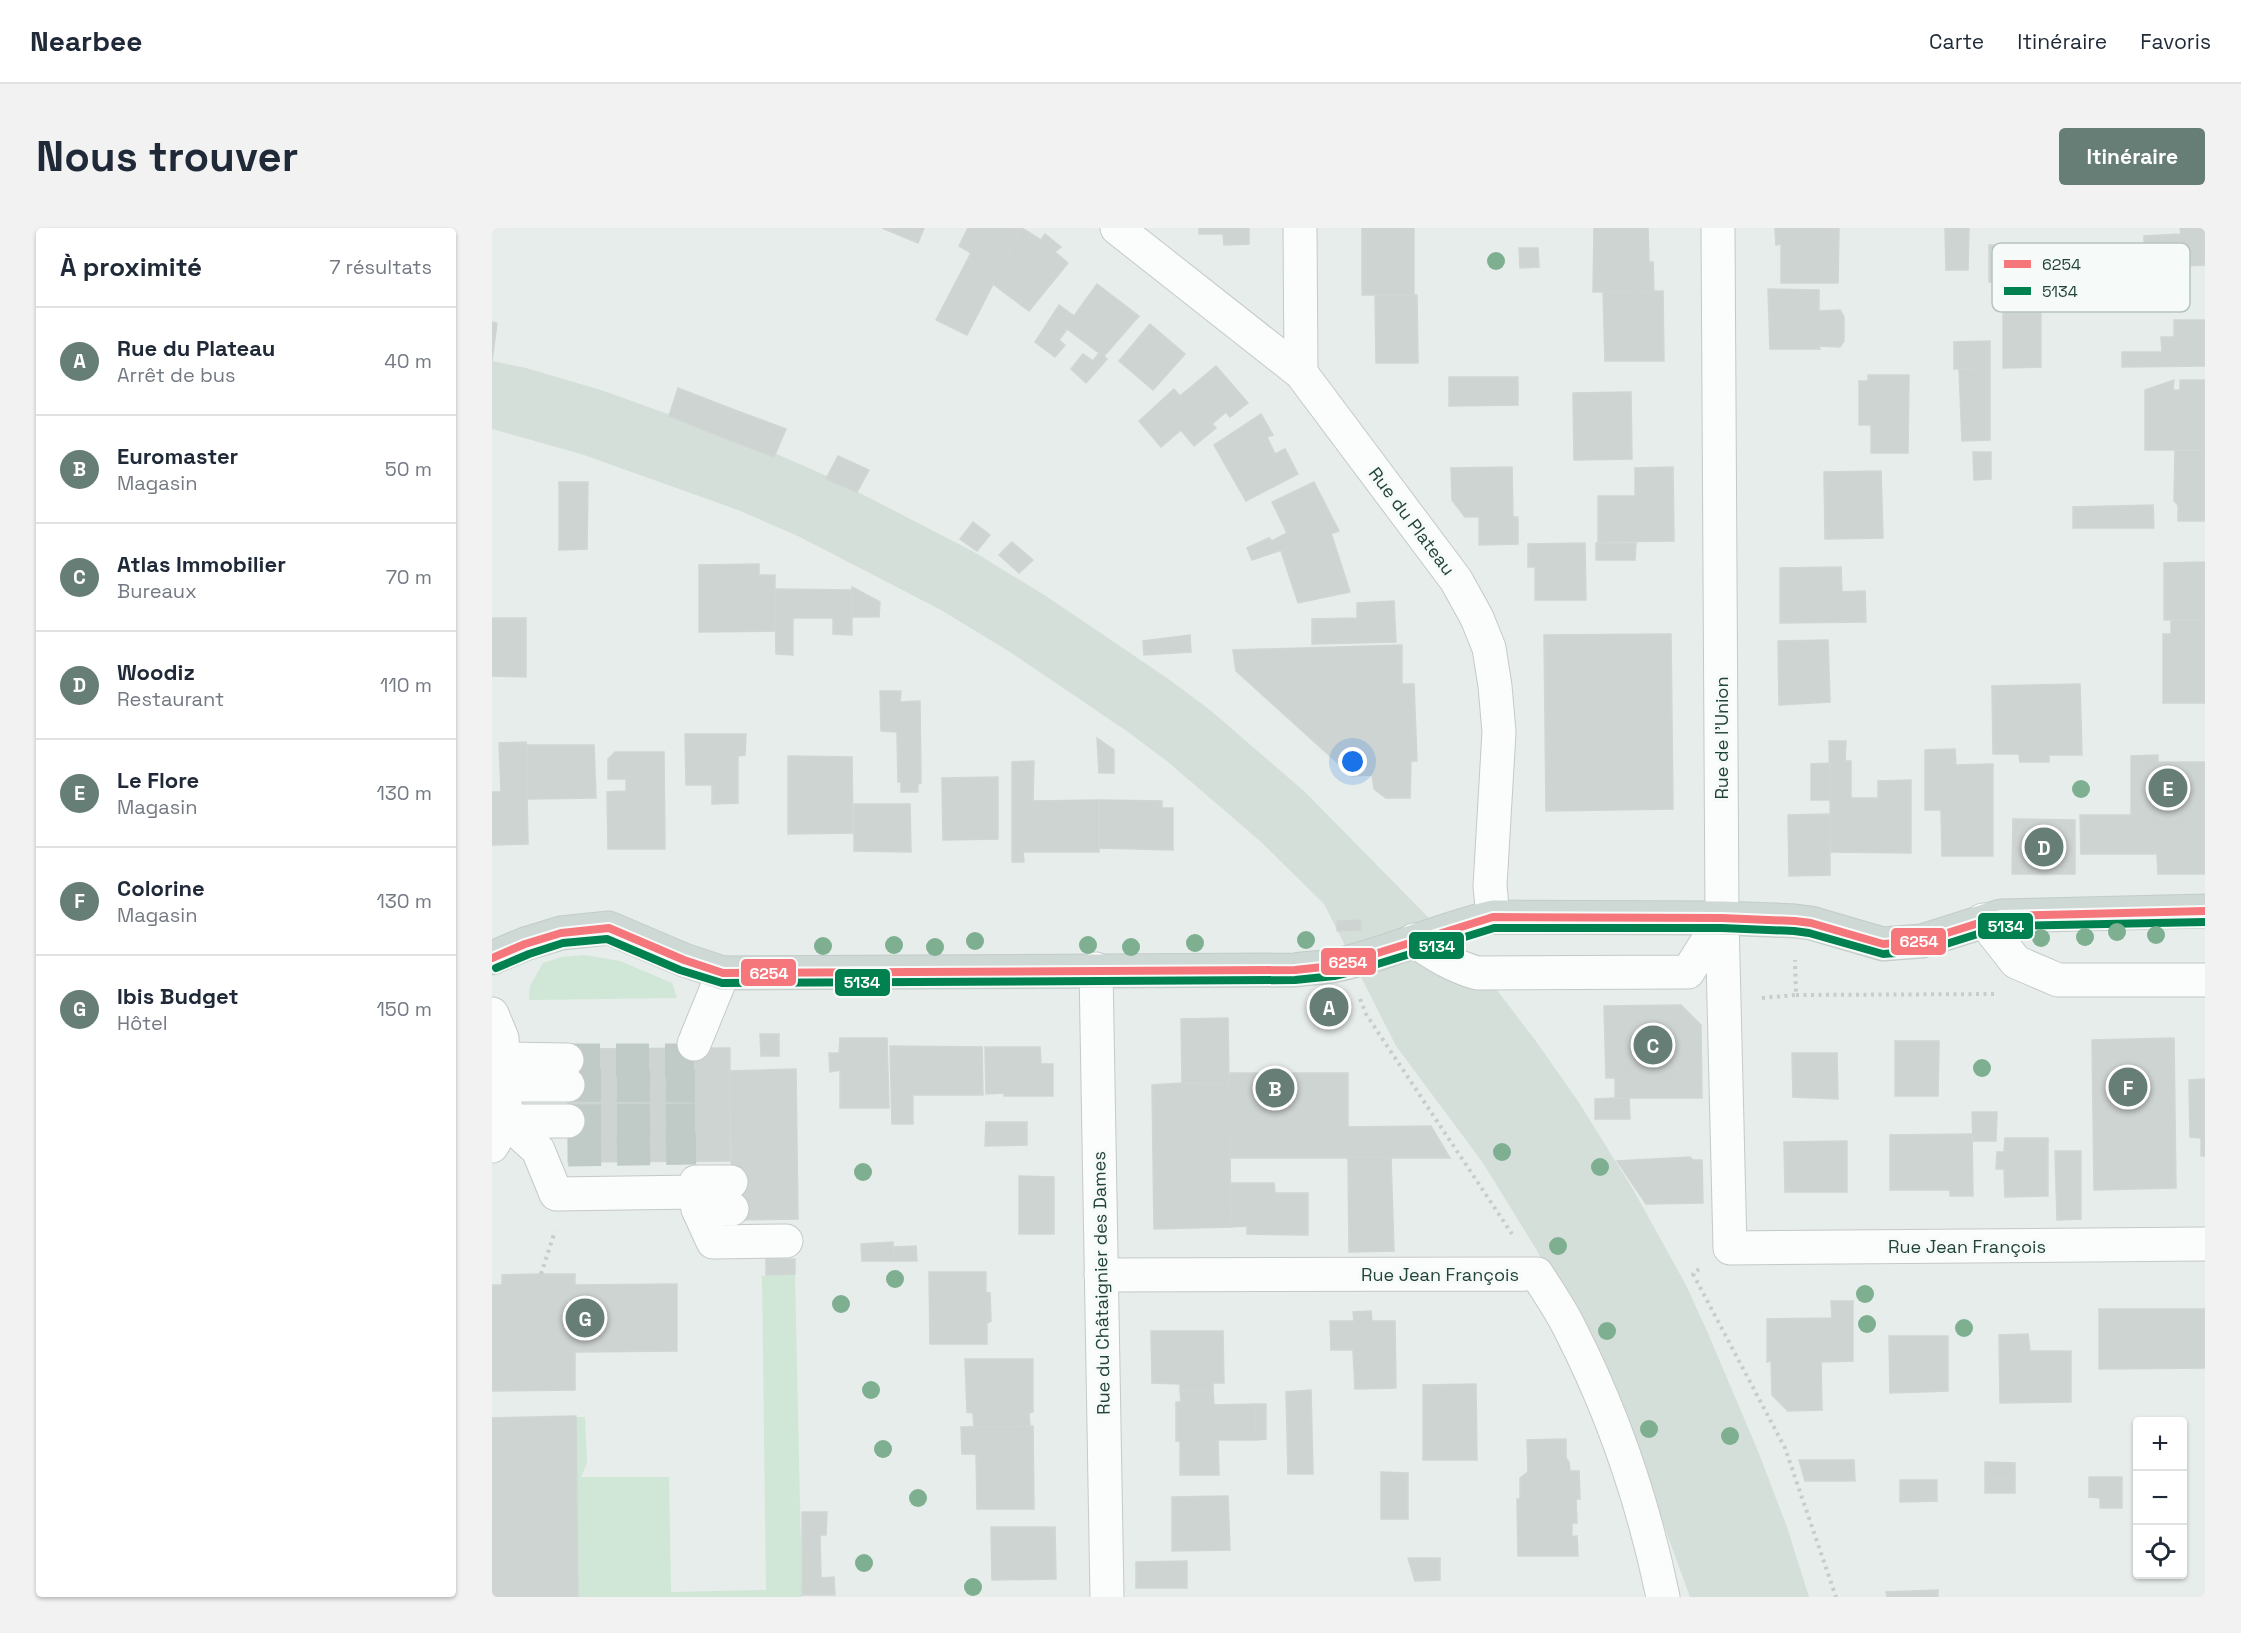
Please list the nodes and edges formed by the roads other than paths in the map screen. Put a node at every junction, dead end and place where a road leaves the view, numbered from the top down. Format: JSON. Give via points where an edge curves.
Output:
{"nodes":[{"id":1,"x":1117,"y":228,"type":"edge"},
{"id":2,"x":1300,"y":228,"type":"edge"},
{"id":3,"x":1718,"y":228,"type":"edge"},
{"id":4,"x":1301,"y":373,"type":"junction"},
{"id":5,"x":2205,"y":911,"type":"edge"},
{"id":6,"x":1493,"y":917,"type":"junction"},
{"id":7,"x":1722,"y":918,"type":"junction"},
{"id":8,"x":1983,"y":920,"type":"junction"},
{"id":9,"x":1428,"y":935,"type":"junction"},
{"id":10,"x":492,"y":958,"type":"edge"},
{"id":11,"x":1096,"y":969,"type":"junction"},
{"id":12,"x":723,"y":973,"type":"junction"},
{"id":13,"x":2205,"y":980,"type":"edge"},
{"id":14,"x":492,"y":1015,"type":"edge"},
{"id":15,"x":694,"y":1044,"type":"dead end"},
{"id":16,"x":504,"y":1072,"type":"junction"},
{"id":17,"x":567,"y":1072,"type":"tunnel mouth"},
{"id":18,"x":499,"y":1133,"type":"edge"},
{"id":19,"x":697,"y":1186,"type":"junction"},
{"id":20,"x":731,"y":1195,"type":"dead end"},
{"id":21,"x":786,"y":1241,"type":"dead end"},
{"id":22,"x":2205,"y":1244,"type":"edge"},
{"id":23,"x":1730,"y":1248,"type":"joint"},
{"id":24,"x":1101,"y":1275,"type":"junction"},
{"id":25,"x":1107,"y":1597,"type":"edge"},
{"id":26,"x":1662,"y":1597,"type":"edge"}],
"edges":[{"from":1,"to":4,"type":"street","name":"Rue du Plateau"},
{"from":2,"to":4,"type":"street"},
{"from":3,"to":7,"type":"street","name":"Rue de l'Union"},
{"from":4,"to":6,"type":"street","name":"Rue du Plateau","via":[[1456,580],[1489,648],[1499,732],[1490,886]]},
{"from":5,"to":8,"type":"main road","via":[[2001,916]]},
{"from":6,"to":7,"type":"main road"},
{"from":6,"to":9,"type":"main road"},
{"from":7,"to":8,"type":"main road","via":[[1811,923],[1882,945],[1922,941]]},
{"from":7,"to":9,"type":"street","via":[[1688,972],[1477,973],[1442,960]]},
{"from":7,"to":23,"type":"street","name":"Rue de l'Union"},
{"from":8,"to":13,"type":"street","via":[[2016,962],[2058,980]]},
{"from":9,"to":11,"type":"main road","via":[[1332,966],[1295,970]]},
{"from":10,"to":12,"type":"main road","via":[[561,933],[609,928]]},
{"from":11,"to":12,"type":"main road"},
{"from":11,"to":24,"type":"street","name":"Rue du Châtaignier des Dames"},
{"from":12,"to":15,"type":"street"},
{"from":14,"to":16,"type":"street","via":[[502,1038]]},
{"from":16,"to":17,"type":"street"},
{"from":16,"to":18,"type":"street"},
{"from":18,"to":19,"type":"street","via":[[558,1140],[556,1194]]},
{"from":19,"to":20,"type":"street"},
{"from":19,"to":21,"type":"street","via":[[713,1242]]},
{"from":22,"to":23,"type":"street","name":"Rue Jean François"},
{"from":24,"to":25,"type":"street","name":"Rue du Châtaignier des Dames"},
{"from":24,"to":26,"type":"street","name":"Rue Jean François","via":[[1537,1274],[1570,1328],[1622,1450]]}]}
